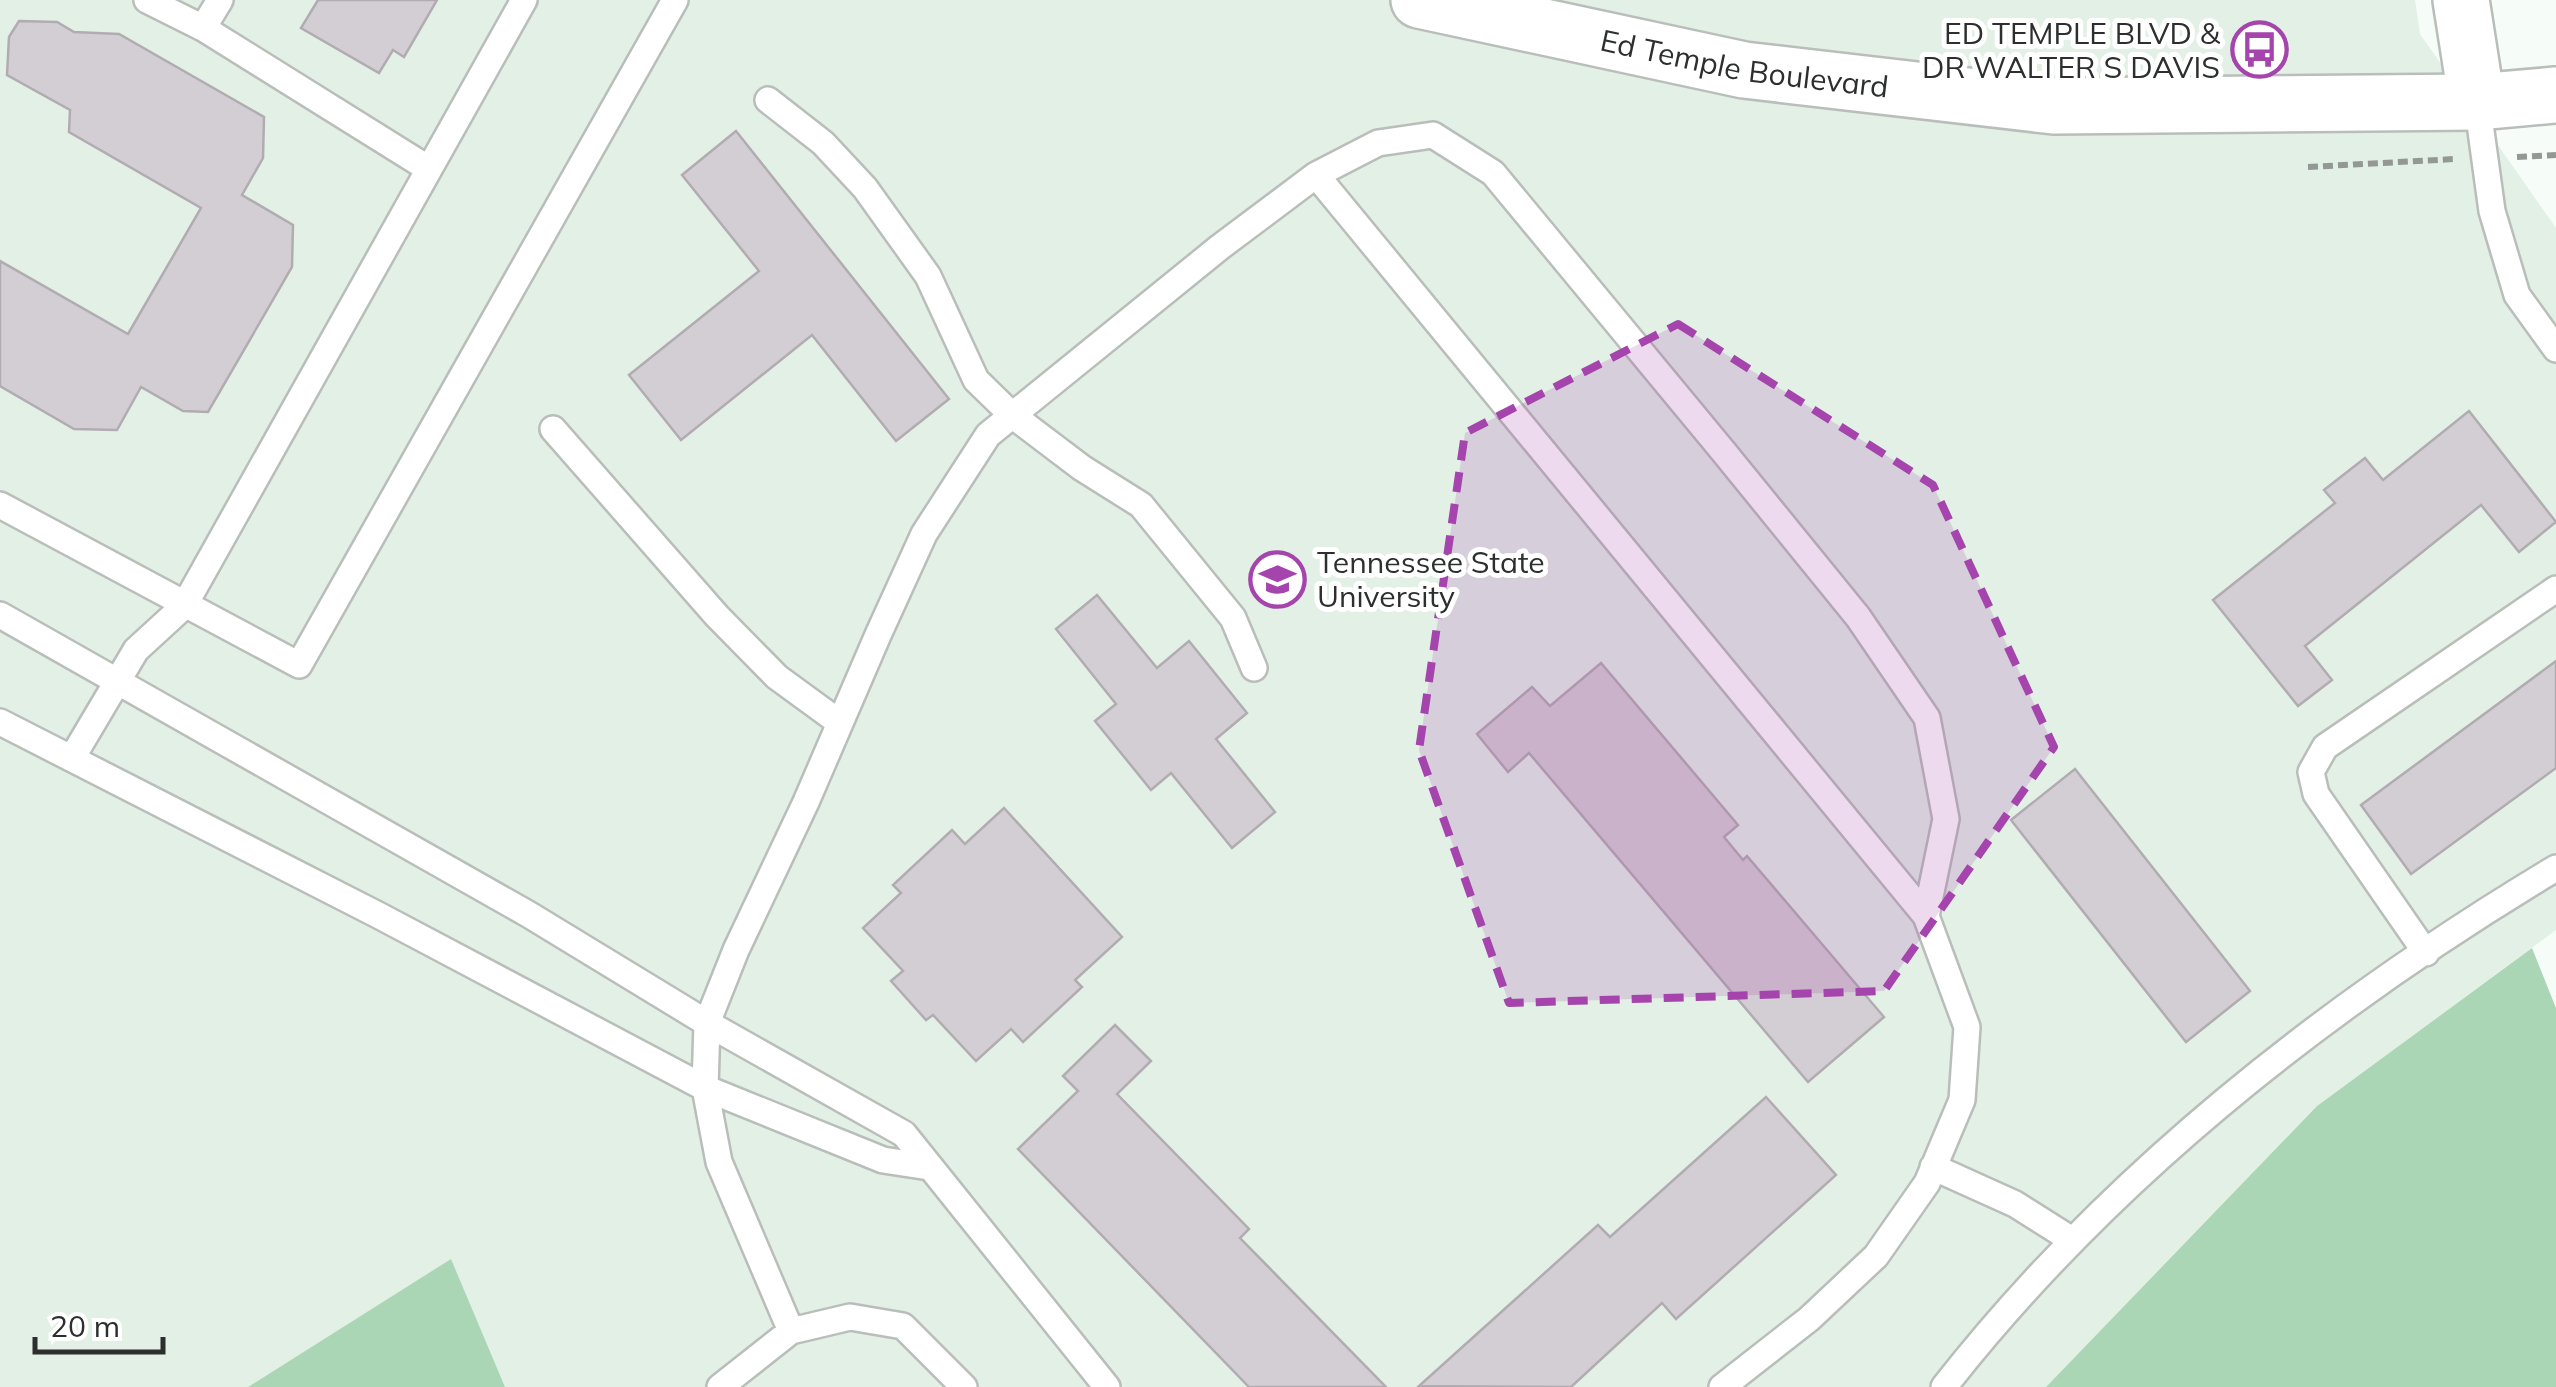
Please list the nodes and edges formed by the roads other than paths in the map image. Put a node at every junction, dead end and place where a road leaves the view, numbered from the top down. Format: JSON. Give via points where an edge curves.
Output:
{"nodes":[{"id":1,"x":147,"y":0,"type":"edge"},
{"id":2,"x":220,"y":0,"type":"edge"},
{"id":3,"x":524,"y":0,"type":"edge"},
{"id":4,"x":675,"y":0,"type":"edge"},
{"id":5,"x":1419,"y":0,"type":"edge"},
{"id":6,"x":2461,"y":0,"type":"edge"},
{"id":7,"x":203,"y":28,"type":"junction"},
{"id":8,"x":2556,"y":95,"type":"edge"},
{"id":9,"x":768,"y":100,"type":"dead end"},
{"id":10,"x":2477,"y":102,"type":"junction"},
{"id":11,"x":429,"y":169,"type":"junction"},
{"id":12,"x":1316,"y":175,"type":"junction"},
{"id":13,"x":2556,"y":349,"type":"edge"},
{"id":14,"x":1012,"y":414,"type":"junction"},
{"id":15,"x":553,"y":429,"type":"dead end"},
{"id":16,"x":0,"y":505,"type":"edge"},
{"id":17,"x":2556,"y":588,"type":"edge"},
{"id":18,"x":184,"y":606,"type":"junction"},
{"id":19,"x":0,"y":615,"type":"edge"},
{"id":20,"x":1254,"y":668,"type":"dead end"},
{"id":21,"x":116,"y":680,"type":"junction"},
{"id":22,"x":0,"y":722,"type":"edge"},
{"id":23,"x":840,"y":723,"type":"junction"},
{"id":24,"x":72,"y":758,"type":"junction"},
{"id":25,"x":2556,"y":868,"type":"edge"},
{"id":26,"x":1926,"y":916,"type":"junction"},
{"id":27,"x":2426,"y":952,"type":"junction"},
{"id":28,"x":707,"y":1023,"type":"junction"},
{"id":29,"x":705,"y":1088,"type":"junction"},
{"id":30,"x":929,"y":1166,"type":"junction"},
{"id":31,"x":1933,"y":1168,"type":"junction"},
{"id":32,"x":2072,"y":1240,"type":"junction"},
{"id":33,"x":791,"y":1331,"type":"junction"},
{"id":34,"x":720,"y":1387,"type":"edge"},
{"id":35,"x":964,"y":1387,"type":"edge"},
{"id":36,"x":1107,"y":1387,"type":"edge"},
{"id":37,"x":1722,"y":1387,"type":"edge"},
{"id":38,"x":1944,"y":1387,"type":"edge"}],
"edges":[{"from":1,"to":7,"type":"lane"},
{"from":2,"to":7,"type":"lane"},
{"from":3,"to":11,"type":"lane"},
{"from":4,"to":18,"type":"lane","via":[[299,665]]},
{"from":5,"to":10,"type":"main road","name":"Ed Temple Boulevard","via":[[1744,70],[2054,106]]},
{"from":6,"to":10,"type":"main road"},
{"from":7,"to":11,"type":"lane"},
{"from":8,"to":10,"type":"main road","name":"Ed Temple Boulevard"},
{"from":9,"to":14,"type":"lane","via":[[823,143],[865,188],[928,276],[976,380]]},
{"from":10,"to":13,"type":"lane","via":[[2492,211],[2517,295]]},
{"from":11,"to":18,"type":"lane"},
{"from":12,"to":14,"type":"lane"},
{"from":12,"to":26,"type":"lane"},
{"from":12,"to":26,"type":"lane","via":[[1378,143],[1432,135],[1493,173],[1711,436],[1858,618],[1927,718],[1946,819]]},
{"from":14,"to":20,"type":"lane","via":[[1141,505],[1233,618]]},
{"from":14,"to":23,"type":"lane","via":[[988,434],[924,534]]},
{"from":15,"to":23,"type":"lane","via":[[716,616],[777,677]]},
{"from":16,"to":18,"type":"lane"},
{"from":17,"to":27,"type":"lane","via":[[2325,747],[2311,772],[2316,794]]},
{"from":18,"to":21,"type":"lane","via":[[136,650]]},
{"from":19,"to":21,"type":"lane"},
{"from":21,"to":24,"type":"lane"},
{"from":21,"to":28,"type":"lane"},
{"from":22,"to":24,"type":"lane"},
{"from":23,"to":28,"type":"lane"},
{"from":24,"to":29,"type":"lane"},
{"from":25,"to":27,"type":"lane"},
{"from":26,"to":31,"type":"lane","via":[[1967,1027],[1962,1100]]},
{"from":27,"to":32,"type":"lane","via":[[2228,1096]]},
{"from":28,"to":29,"type":"lane"},
{"from":28,"to":30,"type":"lane","via":[[904,1134]]},
{"from":29,"to":30,"type":"lane","via":[[883,1160]]},
{"from":29,"to":33,"type":"lane","via":[[719,1162]]},
{"from":30,"to":36,"type":"lane"},
{"from":31,"to":32,"type":"lane","via":[[2015,1204]]},
{"from":31,"to":37,"type":"lane","via":[[1876,1256]]},
{"from":32,"to":38,"type":"lane"},
{"from":33,"to":34,"type":"lane"},
{"from":33,"to":35,"type":"lane","via":[[850,1317],[903,1326]]}]}
